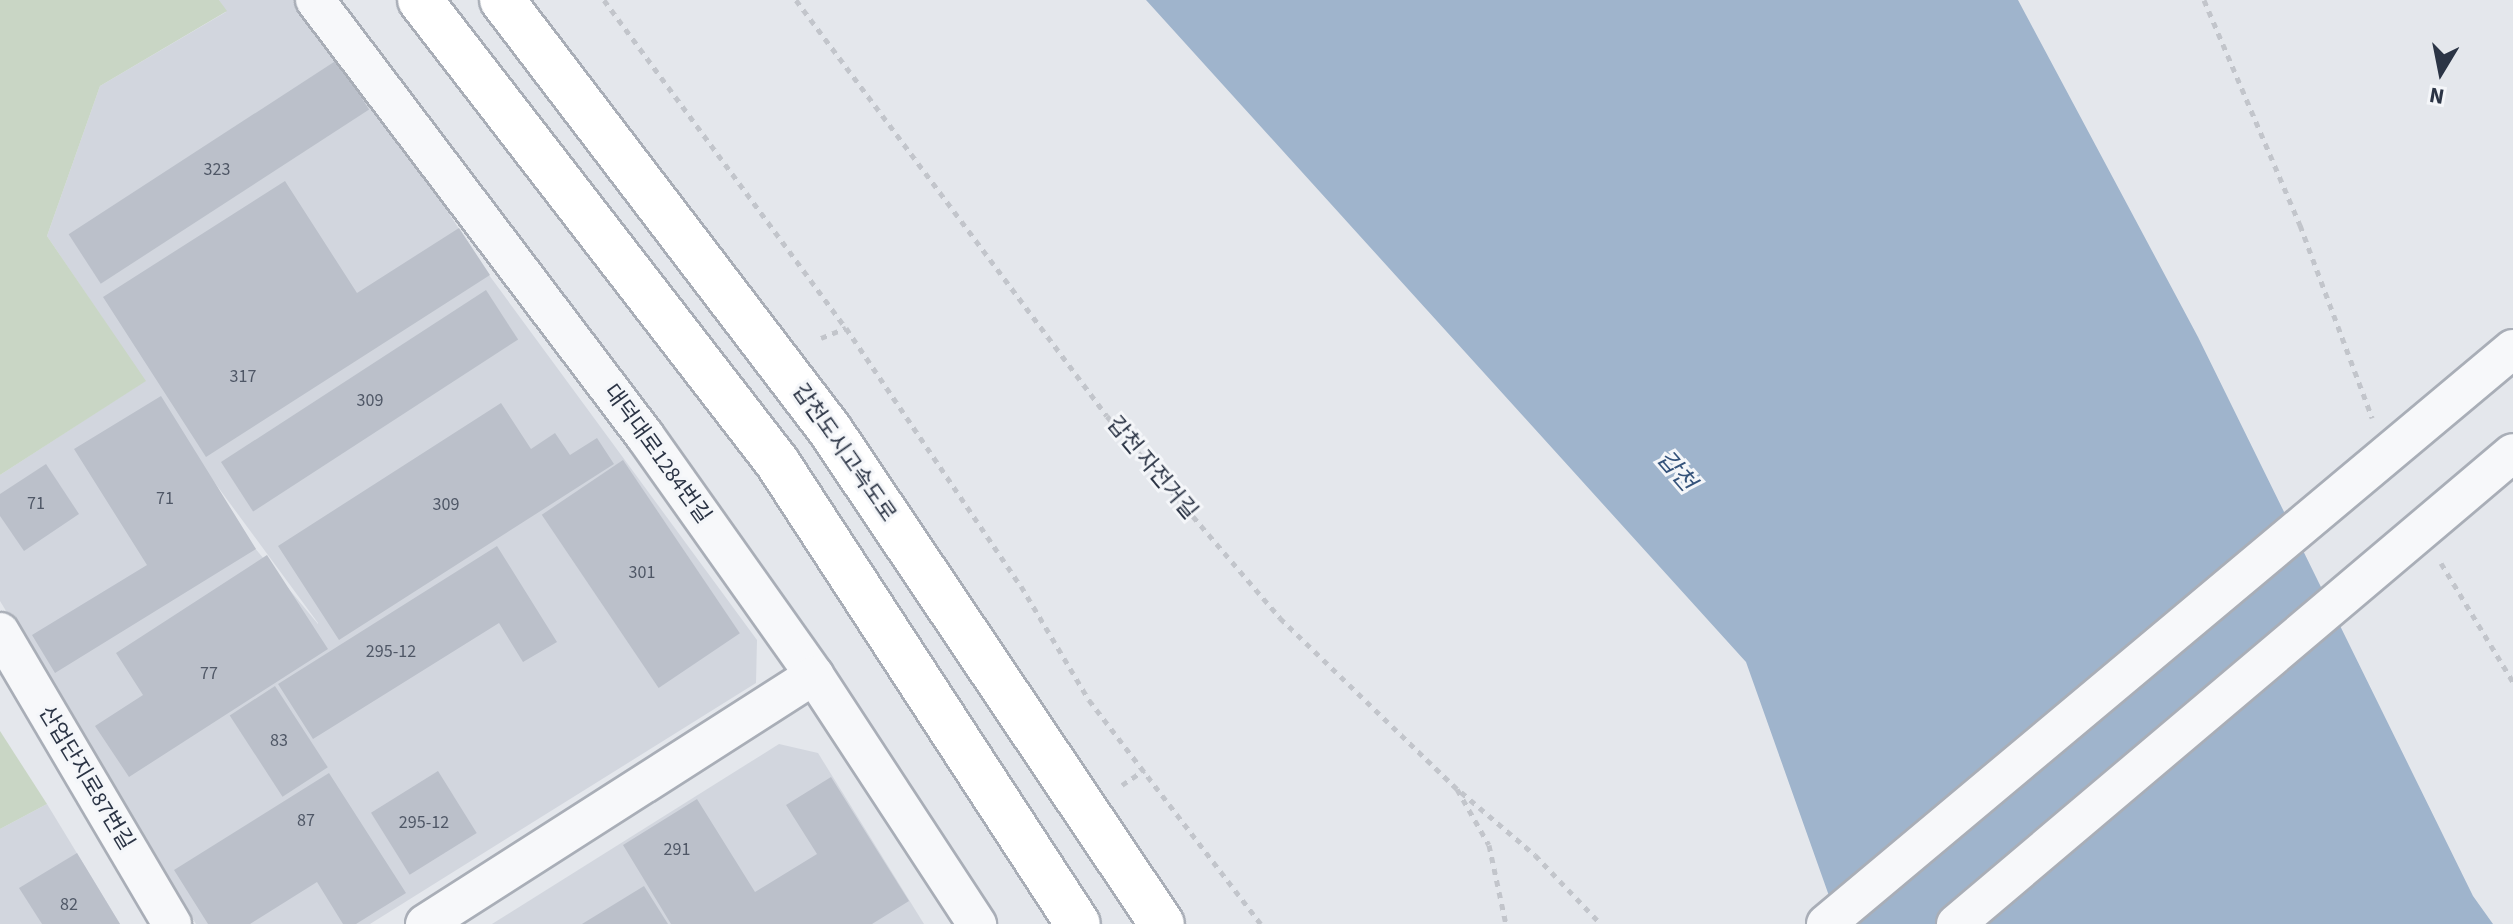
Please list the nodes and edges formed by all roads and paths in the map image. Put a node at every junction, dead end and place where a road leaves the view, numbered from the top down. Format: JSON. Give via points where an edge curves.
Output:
{"nodes":[{"id":1,"x":315,"y":0,"type":"edge"},
{"id":2,"x":420,"y":0,"type":"edge"},
{"id":3,"x":502,"y":0,"type":"edge"},
{"id":4,"x":604,"y":0,"type":"edge"},
{"id":5,"x":796,"y":0,"type":"edge"},
{"id":6,"x":2204,"y":0,"type":"edge"},
{"id":7,"x":846,"y":328,"type":"junction"},
{"id":8,"x":821,"y":338,"type":"dead end"},
{"id":9,"x":2513,"y":349,"type":"edge"},
{"id":10,"x":2376,"y":428,"type":"dead end"},
{"id":11,"x":2513,"y":453,"type":"edge"},
{"id":12,"x":2433,"y":550,"type":"dead end"},
{"id":13,"x":0,"y":632,"type":"edge"},
{"id":14,"x":814,"y":675,"type":"junction"},
{"id":15,"x":2513,"y":682,"type":"edge"},
{"id":16,"x":1144,"y":770,"type":"junction"},
{"id":17,"x":1122,"y":785,"type":"dead end"},
{"id":18,"x":1457,"y":789,"type":"junction"},
{"id":19,"x":172,"y":924,"type":"edge"},
{"id":20,"x":425,"y":924,"type":"edge"},
{"id":21,"x":977,"y":924,"type":"edge"},
{"id":22,"x":1078,"y":924,"type":"edge"},
{"id":23,"x":1162,"y":924,"type":"edge"},
{"id":24,"x":1261,"y":924,"type":"edge"},
{"id":25,"x":1506,"y":924,"type":"edge"},
{"id":26,"x":1601,"y":924,"type":"edge"},
{"id":27,"x":1826,"y":924,"type":"edge"},
{"id":28,"x":1956,"y":924,"type":"edge"}],
"edges":[{"from":1,"to":14,"type":"street","name":"대덕대로1284번길","via":[[645,436]]},
{"from":2,"to":22,"type":"highway","via":[[777,462]]},
{"from":3,"to":23,"type":"highway","name":"갑천도시고속도로","via":[[830,430]]},
{"from":4,"to":7,"type":"path"},
{"from":5,"to":18,"type":"path","name":"갑천 자전거길","via":[[1107,416],[1280,618]]},
{"from":6,"to":10,"type":"path","via":[[2300,225]]},
{"from":7,"to":8,"type":"path"},
{"from":7,"to":16,"type":"path","via":[[1021,586],[1089,700]]},
{"from":9,"to":27,"type":"street","bridge":true},
{"from":11,"to":28,"type":"street","bridge":true},
{"from":12,"to":15,"type":"path"},
{"from":13,"to":19,"type":"street","name":"산업단지로87번길"},
{"from":14,"to":20,"type":"street"},
{"from":14,"to":21,"type":"street","name":"대덕대로1284번길"},
{"from":16,"to":17,"type":"path"},
{"from":16,"to":24,"type":"path"},
{"from":18,"to":25,"type":"path","name":"갑천 자전거길","via":[[1489,845]]},
{"from":18,"to":26,"type":"path","via":[[1535,855]]}]}
